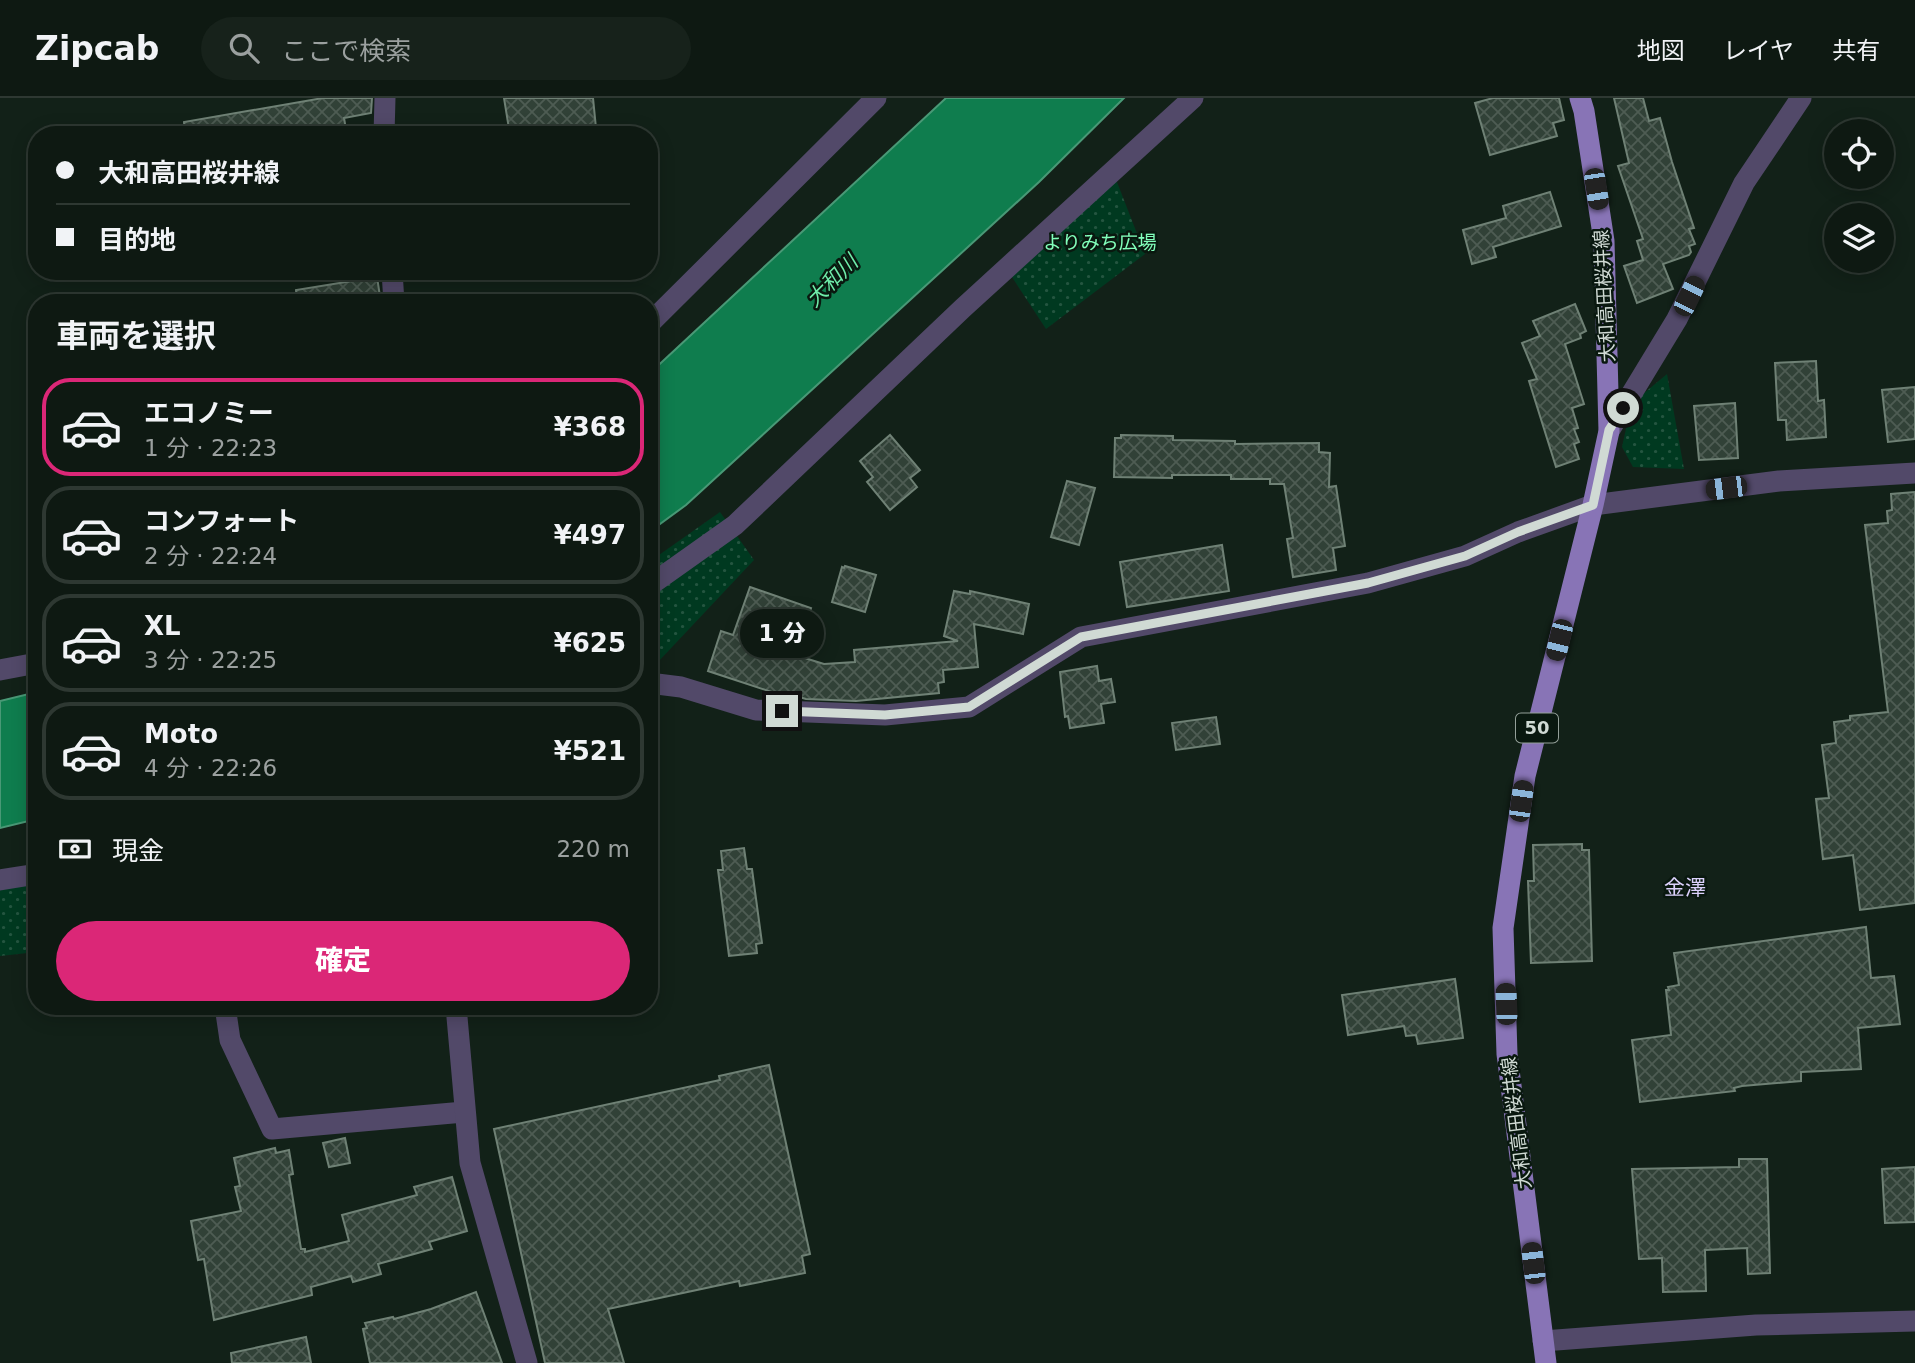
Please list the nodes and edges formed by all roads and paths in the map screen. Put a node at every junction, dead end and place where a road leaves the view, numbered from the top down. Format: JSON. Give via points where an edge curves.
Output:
{"nodes":[{"id":1,"x":385,"y":98,"type":"edge"},
{"id":2,"x":876,"y":98,"type":"edge"},
{"id":3,"x":1193,"y":98,"type":"edge"},
{"id":4,"x":1580,"y":98,"type":"edge"},
{"id":5,"x":1801,"y":98,"type":"edge"},
{"id":6,"x":384,"y":126,"type":"edge"},
{"id":7,"x":658,"y":315,"type":"edge"},
{"id":8,"x":1609,"y":430,"type":"junction"},
{"id":9,"x":1915,"y":473,"type":"edge"},
{"id":10,"x":1593,"y":505,"type":"junction"},
{"id":11,"x":658,"y":580,"type":"edge"},
{"id":12,"x":28,"y":665,"type":"edge"},
{"id":13,"x":0,"y":670,"type":"edge"},
{"id":14,"x":658,"y":684,"type":"edge"},
{"id":15,"x":28,"y":875,"type":"edge"},
{"id":16,"x":0,"y":880,"type":"edge"},
{"id":17,"x":226,"y":1015,"type":"edge"},
{"id":18,"x":457,"y":1015,"type":"edge"},
{"id":19,"x":464,"y":1112,"type":"junction"},
{"id":20,"x":1915,"y":1321,"type":"edge"},
{"id":21,"x":1543,"y":1341,"type":"junction"},
{"id":22,"x":527,"y":1363,"type":"edge"},
{"id":23,"x":1546,"y":1363,"type":"edge"}],
"edges":[{"from":1,"to":6,"type":"street"},
{"from":2,"to":7,"type":"street"},
{"from":3,"to":11,"type":"street","via":[[735,525]]},
{"from":4,"to":8,"type":"main road","name":"大和高田桜井線","number":"50","via":[[1604,241]]},
{"from":5,"to":8,"type":"street","via":[[1744,183],[1677,318]]},
{"from":8,"to":10,"type":"main road","name":"大和高田桜井線","number":"50"},
{"from":9,"to":10,"type":"street","via":[[1779,481]]},
{"from":10,"to":14,"type":"street","via":[[1465,556],[1368,583],[1081,637],[969,707],[885,715],[756,710]]},
{"from":10,"to":21,"type":"main road","name":"大和高田桜井線","number":"50","via":[[1525,776],[1503,928],[1507,1054]]},
{"from":12,"to":13,"type":"street"},
{"from":15,"to":16,"type":"street"},
{"from":17,"to":19,"type":"street","via":[[230,1040],[272,1129]]},
{"from":18,"to":19,"type":"street"},
{"from":19,"to":22,"type":"street","via":[[470,1163]]},
{"from":20,"to":21,"type":"street","via":[[1756,1325]]},
{"from":21,"to":23,"type":"main road","name":"大和高田桜井線","number":"50"}]}
